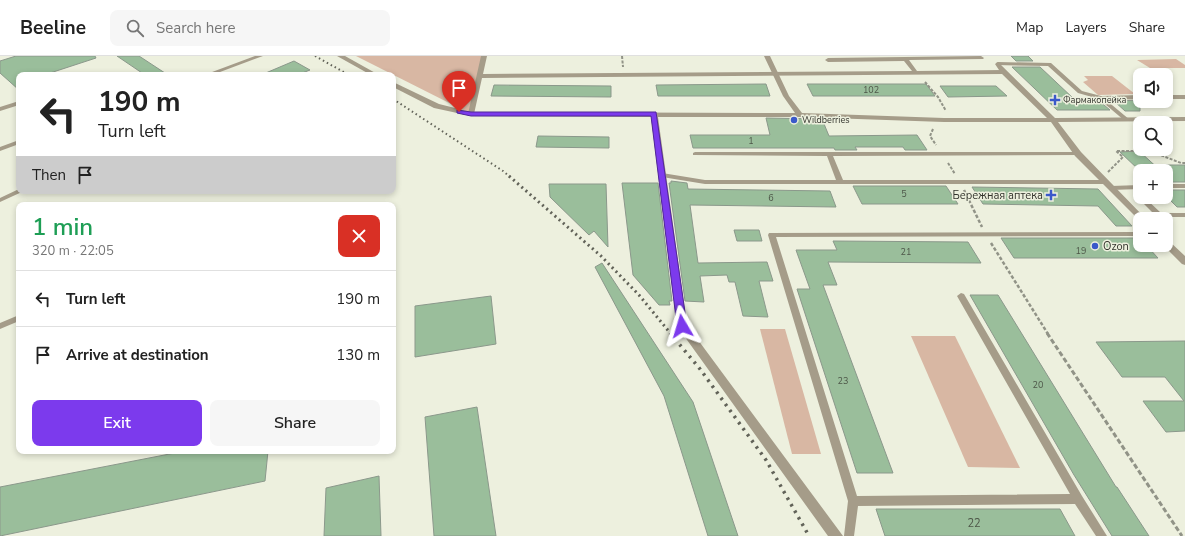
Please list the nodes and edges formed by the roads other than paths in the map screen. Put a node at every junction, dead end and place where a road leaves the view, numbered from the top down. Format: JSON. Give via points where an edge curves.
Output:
{"nodes":[{"id":1,"x":260,"y":56,"type":"edge"},
{"id":2,"x":340,"y":56,"type":"edge"},
{"id":3,"x":484,"y":56,"type":"edge"},
{"id":4,"x":767,"y":56,"type":"edge"},
{"id":5,"x":981,"y":58,"type":"dead end"},
{"id":6,"x":905,"y":59,"type":"junction"},
{"id":7,"x":828,"y":60,"type":"dead end"},
{"id":8,"x":998,"y":64,"type":"joint"},
{"id":9,"x":215,"y":72,"type":"edge"},
{"id":10,"x":370,"y":72,"type":"edge"},
{"id":11,"x":1003,"y":72,"type":"junction"},
{"id":12,"x":916,"y":73,"type":"junction"},
{"id":13,"x":775,"y":74,"type":"junction"},
{"id":14,"x":480,"y":76,"type":"junction"},
{"id":15,"x":396,"y":86,"type":"edge"},
{"id":16,"x":1173,"y":97,"type":"edge"},
{"id":17,"x":1185,"y":97,"type":"edge"},
{"id":18,"x":1101,"y":98,"type":"junction"},
{"id":19,"x":1133,"y":98,"type":"edge"},
{"id":20,"x":16,"y":104,"type":"edge"},
{"id":21,"x":0,"y":109,"type":"edge"},
{"id":22,"x":471,"y":114,"type":"junction"},
{"id":23,"x":654,"y":114,"type":"junction"},
{"id":24,"x":800,"y":115,"type":"junction"},
{"id":25,"x":1185,"y":119,"type":"edge"},
{"id":26,"x":1053,"y":120,"type":"junction"},
{"id":27,"x":1127,"y":120,"type":"junction"},
{"id":28,"x":16,"y":143,"type":"edge"},
{"id":29,"x":0,"y":149,"type":"edge"},
{"id":30,"x":695,"y":154,"type":"dead end"},
{"id":31,"x":829,"y":154,"type":"junction"},
{"id":32,"x":1078,"y":154,"type":"junction"},
{"id":33,"x":662,"y":175,"type":"junction"},
{"id":34,"x":840,"y":181,"type":"junction"},
{"id":35,"x":1108,"y":181,"type":"junction"},
{"id":36,"x":1173,"y":186,"type":"edge"},
{"id":37,"x":1185,"y":186,"type":"edge"},
{"id":38,"x":1131,"y":187,"type":"edge"},
{"id":39,"x":16,"y":193,"type":"edge"},
{"id":40,"x":0,"y":200,"type":"edge"},
{"id":41,"x":1147,"y":204,"type":"edge"},
{"id":42,"x":1136,"y":212,"type":"edge"},
{"id":43,"x":1185,"y":215,"type":"edge"},
{"id":44,"x":1133,"y":234,"type":"edge"},
{"id":45,"x":1173,"y":250,"type":"edge"},
{"id":46,"x":1185,"y":262,"type":"edge"},
{"id":47,"x":961,"y":296,"type":"dead end"},
{"id":48,"x":16,"y":319,"type":"edge"},
{"id":49,"x":0,"y":326,"type":"edge"},
{"id":50,"x":1078,"y":499,"type":"junction"},
{"id":51,"x":853,"y":501,"type":"junction"},
{"id":52,"x":836,"y":536,"type":"edge"},
{"id":53,"x":849,"y":536,"type":"edge"},
{"id":54,"x":1102,"y":536,"type":"edge"}],
"edges":[{"from":1,"to":9,"type":"lane"},
{"from":2,"to":10,"type":"street"},
{"from":3,"to":14,"type":"lane"},
{"from":4,"to":13,"type":"street"},
{"from":5,"to":6,"type":"lane"},
{"from":6,"to":7,"type":"lane"},
{"from":6,"to":12,"type":"lane"},
{"from":8,"to":11,"type":"street"},
{"from":8,"to":18,"type":"lane","via":[[1049,64],[1080,92]]},
{"from":11,"to":12,"type":"lane"},
{"from":11,"to":26,"type":"street"},
{"from":12,"to":13,"type":"lane"},
{"from":13,"to":14,"type":"lane"},
{"from":13,"to":24,"type":"street","via":[[786,96]]},
{"from":14,"to":22,"type":"lane"},
{"from":15,"to":22,"type":"street","via":[[437,106]]},
{"from":16,"to":17,"type":"lane"},
{"from":18,"to":19,"type":"lane"},
{"from":18,"to":27,"type":"lane"},
{"from":20,"to":21,"type":"lane"},
{"from":22,"to":23,"type":"street"},
{"from":23,"to":24,"type":"street"},
{"from":23,"to":33,"type":"street"},
{"from":24,"to":26,"type":"street","via":[[944,120]]},
{"from":25,"to":27,"type":"street"},
{"from":26,"to":27,"type":"street"},
{"from":26,"to":32,"type":"street"},
{"from":28,"to":29,"type":"lane"},
{"from":30,"to":31,"type":"lane"},
{"from":31,"to":32,"type":"lane"},
{"from":31,"to":34,"type":"lane"},
{"from":32,"to":35,"type":"street"},
{"from":33,"to":34,"type":"lane","via":[[705,182]]},
{"from":33,"to":52,"type":"street","via":[[682,326]]},
{"from":34,"to":35,"type":"lane"},
{"from":35,"to":38,"type":"lane"},
{"from":35,"to":42,"type":"street"},
{"from":36,"to":37,"type":"lane"},
{"from":39,"to":40,"type":"lane"},
{"from":41,"to":43,"type":"lane","via":[[1159,215]]},
{"from":44,"to":51,"type":"lane","via":[[772,235]]},
{"from":45,"to":46,"type":"street"},
{"from":47,"to":50,"type":"lane"},
{"from":48,"to":49,"type":"lane"},
{"from":50,"to":51,"type":"lane"},
{"from":50,"to":54,"type":"lane"},
{"from":51,"to":53,"type":"lane"}]}
